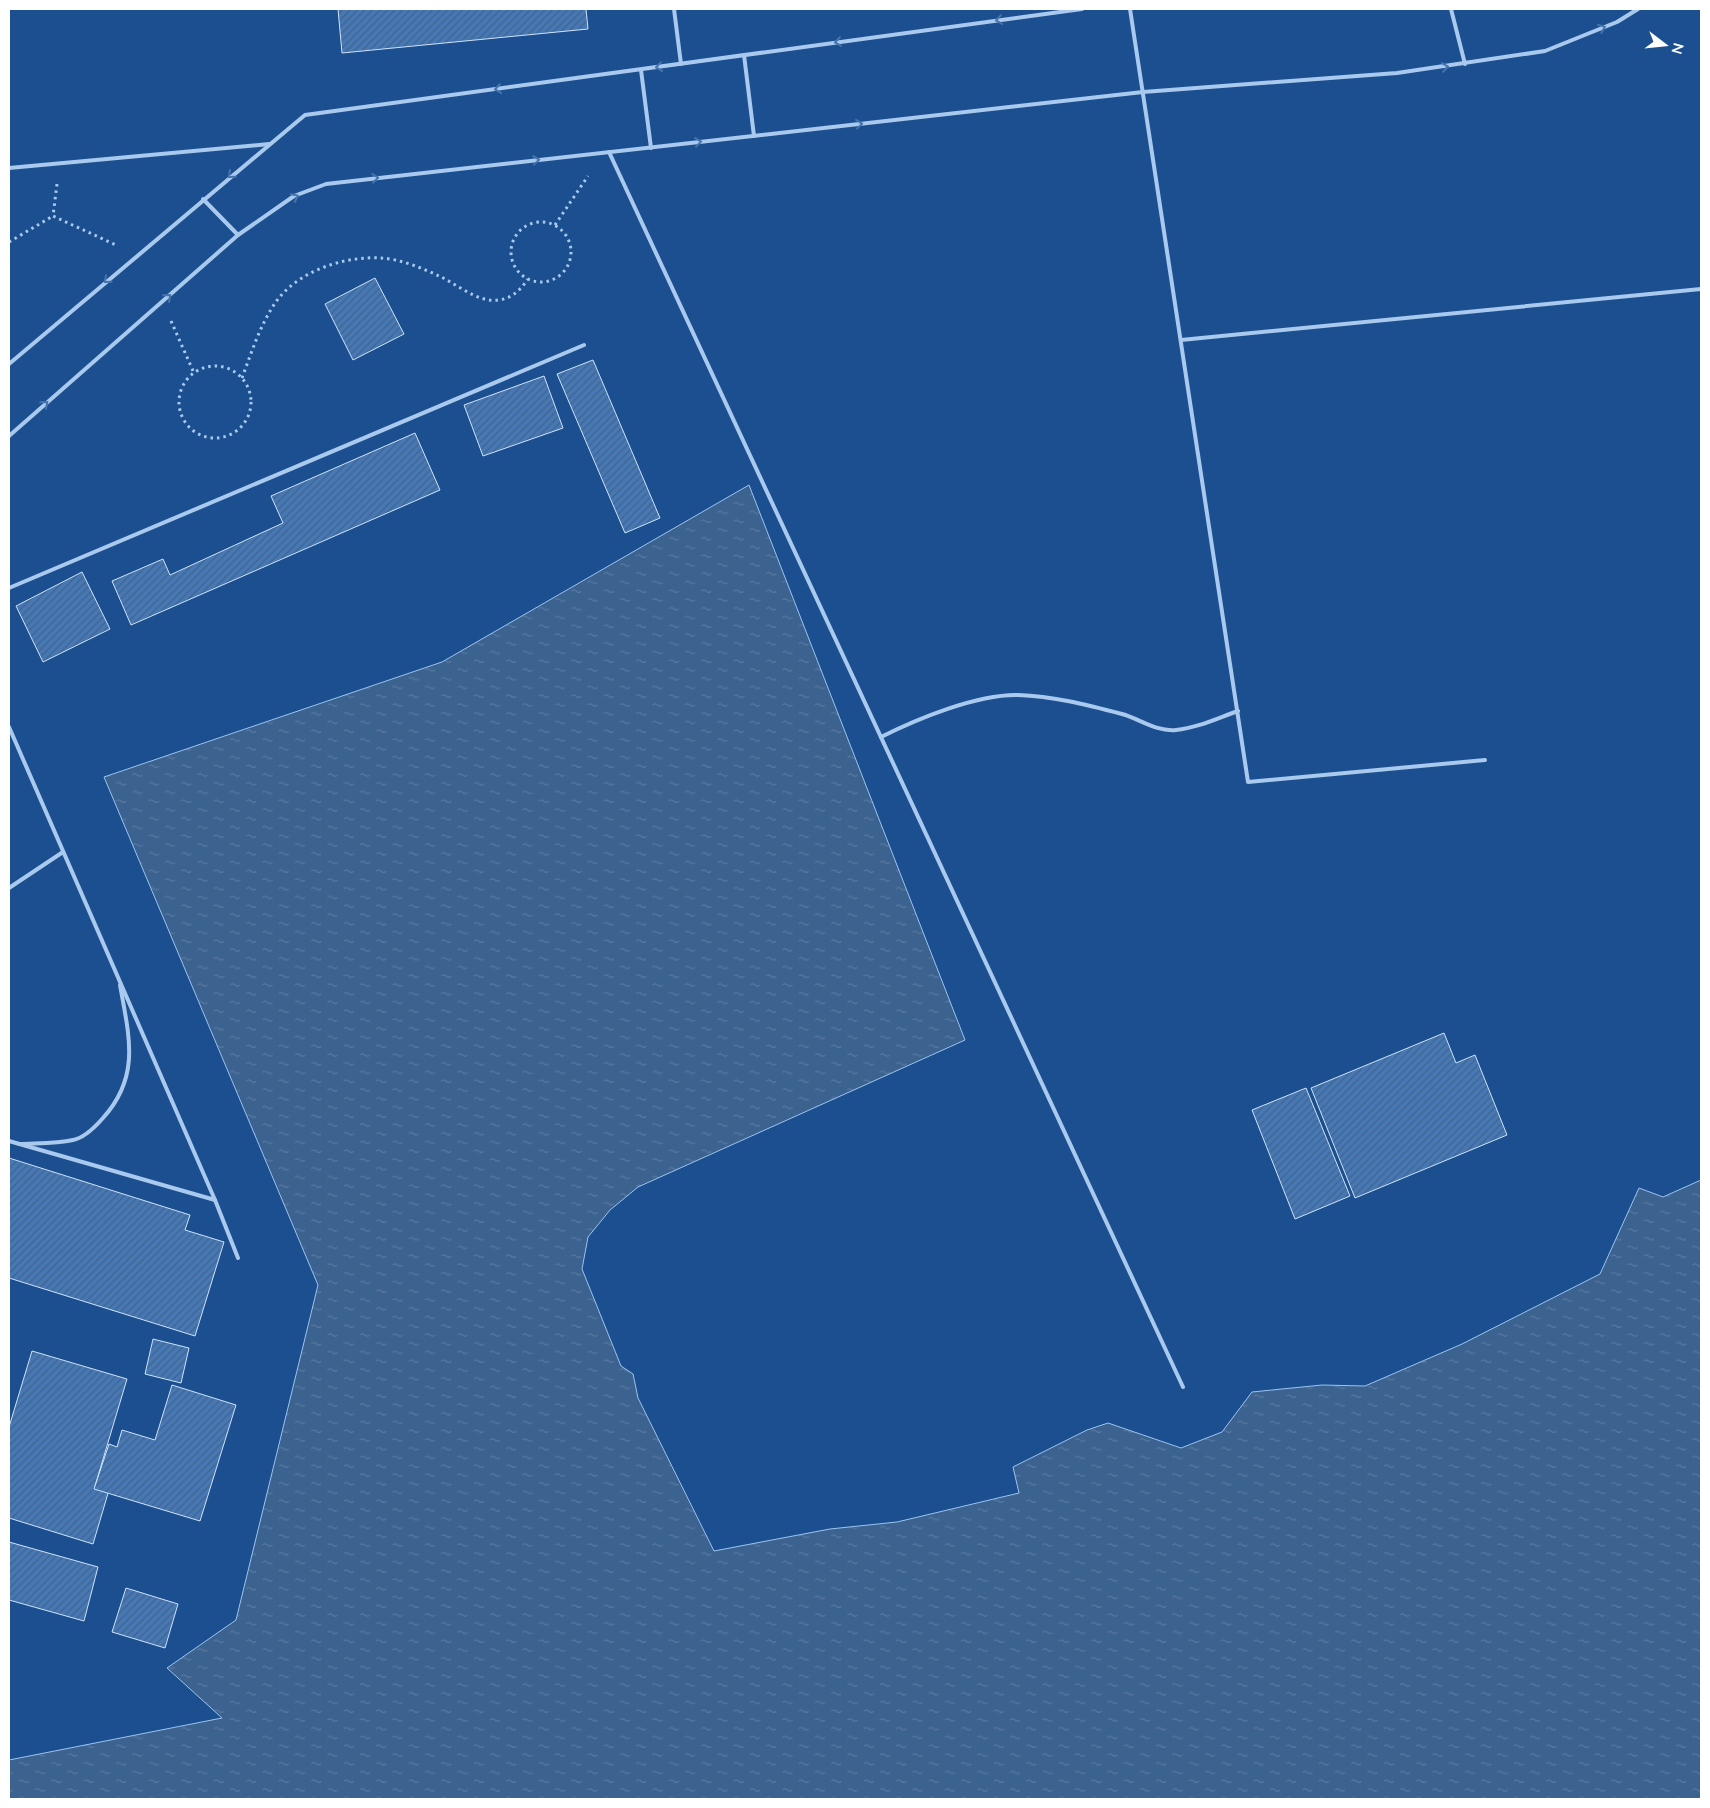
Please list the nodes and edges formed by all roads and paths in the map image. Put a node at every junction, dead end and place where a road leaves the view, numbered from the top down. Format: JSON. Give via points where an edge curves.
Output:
{"nodes":[{"id":1,"x":674,"y":9,"type":"edge"},
{"id":2,"x":1082,"y":9,"type":"edge"},
{"id":3,"x":1130,"y":9,"type":"edge"},
{"id":4,"x":1450,"y":9,"type":"edge"},
{"id":5,"x":1638,"y":9,"type":"edge"},
{"id":6,"x":744,"y":55,"type":"junction"},
{"id":7,"x":681,"y":64,"type":"junction"},
{"id":8,"x":1465,"y":64,"type":"junction"},
{"id":9,"x":641,"y":70,"type":"junction"},
{"id":10,"x":1143,"y":92,"type":"junction"},
{"id":11,"x":754,"y":136,"type":"junction"},
{"id":12,"x":269,"y":144,"type":"junction"},
{"id":13,"x":651,"y":148,"type":"junction"},
{"id":14,"x":609,"y":152,"type":"junction"},
{"id":15,"x":614,"y":161,"type":"junction"},
{"id":16,"x":60,"y":164,"type":"junction"},
{"id":17,"x":9,"y":168,"type":"edge"},
{"id":18,"x":203,"y":199,"type":"junction"},
{"id":19,"x":53,"y":216,"type":"junction"},
{"id":20,"x":555,"y":225,"type":"junction"},
{"id":21,"x":238,"y":235,"type":"junction"},
{"id":22,"x":9,"y":242,"type":"edge"},
{"id":23,"x":137,"y":255,"type":"junction"},
{"id":24,"x":528,"y":279,"type":"junction"},
{"id":25,"x":1701,"y":289,"type":"edge"},
{"id":26,"x":162,"y":302,"type":"junction"},
{"id":27,"x":1181,"y":340,"type":"junction"},
{"id":28,"x":584,"y":345,"type":"dead end"},
{"id":29,"x":9,"y":355,"type":"edge"},
{"id":30,"x":16,"y":358,"type":"junction"},
{"id":31,"x":9,"y":364,"type":"edge"},
{"id":32,"x":194,"y":373,"type":"junction"},
{"id":33,"x":242,"y":378,"type":"junction"},
{"id":34,"x":9,"y":436,"type":"edge"},
{"id":35,"x":9,"y":588,"type":"edge"},
{"id":36,"x":1238,"y":711,"type":"junction"},
{"id":37,"x":9,"y":727,"type":"edge"},
{"id":38,"x":881,"y":738,"type":"junction"},
{"id":39,"x":1485,"y":760,"type":"dead end"},
{"id":40,"x":63,"y":852,"type":"junction"},
{"id":41,"x":9,"y":888,"type":"edge"},
{"id":42,"x":118,"y":978,"type":"junction"},
{"id":43,"x":9,"y":1141,"type":"edge"},
{"id":44,"x":19,"y":1144,"type":"junction"},
{"id":45,"x":214,"y":1200,"type":"junction"},
{"id":46,"x":238,"y":1258,"type":"dead end"},
{"id":47,"x":1183,"y":1388,"type":"dead end"}],
"edges":[{"from":1,"to":7,"type":"lane"},
{"from":2,"to":6,"type":"lane","one_way":true},
{"from":3,"to":10,"type":"lane"},
{"from":4,"to":8,"type":"lane"},
{"from":8,"to":5,"type":"lane","one_way":true,"via":[[1545,51],[1617,22]]},
{"from":6,"to":7,"type":"lane"},
{"from":6,"to":11,"type":"lane"},
{"from":7,"to":9,"type":"lane","one_way":true},
{"from":10,"to":8,"type":"lane","one_way":true,"via":[[1397,73]]},
{"from":9,"to":12,"type":"lane","one_way":true,"via":[[305,115]]},
{"from":9,"to":13,"type":"lane"},
{"from":11,"to":10,"type":"lane","one_way":true},
{"from":10,"to":27,"type":"lane"},
{"from":13,"to":11,"type":"lane","one_way":true},
{"from":12,"to":16,"type":"lane"},
{"from":12,"to":18,"type":"lane","one_way":true},
{"from":13,"to":14,"type":"lane"},
{"from":14,"to":15,"type":"lane"},
{"from":21,"to":14,"type":"lane","one_way":true,"via":[[294,196],[326,184]]},
{"from":15,"to":20,"type":"path","via":[[589,174]]},
{"from":15,"to":38,"type":"lane"},
{"from":16,"to":17,"type":"lane"},
{"from":16,"to":19,"type":"path"},
{"from":18,"to":21,"type":"lane"},
{"from":18,"to":23,"type":"lane"},
{"from":19,"to":22,"type":"path"},
{"from":19,"to":23,"type":"path"},
{"from":20,"to":24,"type":"path","via":[[568,240],[570,260],[558,276],[543,281]]},
{"from":20,"to":24,"type":"path","via":[[537,222],[528,225],[515,238],[512,247],[514,265]]},
{"from":26,"to":21,"type":"lane","one_way":true},
{"from":23,"to":30,"type":"lane","one_way":true},
{"from":24,"to":33,"type":"path","via":[[521,289],[498,300],[466,292],[420,269],[381,258],[326,265],[311,272],[280,297],[257,338]]},
{"from":25,"to":27,"type":"lane"},
{"from":26,"to":32,"type":"path"},
{"from":34,"to":26,"type":"lane","one_way":true},
{"from":27,"to":36,"type":"lane"},
{"from":28,"to":35,"type":"lane"},
{"from":29,"to":30,"type":"lane"},
{"from":30,"to":31,"type":"lane"},
{"from":32,"to":33,"type":"path","via":[[205,367],[217,366]]},
{"from":32,"to":33,"type":"path","via":[[180,393],[180,406],[189,428],[211,438],[233,433],[248,416],[250,393]]},
{"from":36,"to":38,"type":"lane","via":[[1193,727],[1161,729],[1124,714],[1064,700],[1016,695],[946,710],[916,720]]},
{"from":36,"to":39,"type":"lane","via":[[1248,782]]},
{"from":37,"to":40,"type":"lane"},
{"from":38,"to":47,"type":"lane"},
{"from":40,"to":41,"type":"lane"},
{"from":40,"to":42,"type":"lane"},
{"from":42,"to":44,"type":"lane","via":[[128,1029],[129,1072],[116,1104],[96,1126],[74,1140]]},
{"from":42,"to":45,"type":"lane"},
{"from":43,"to":44,"type":"lane"},
{"from":44,"to":45,"type":"lane"},
{"from":45,"to":46,"type":"lane"}]}
